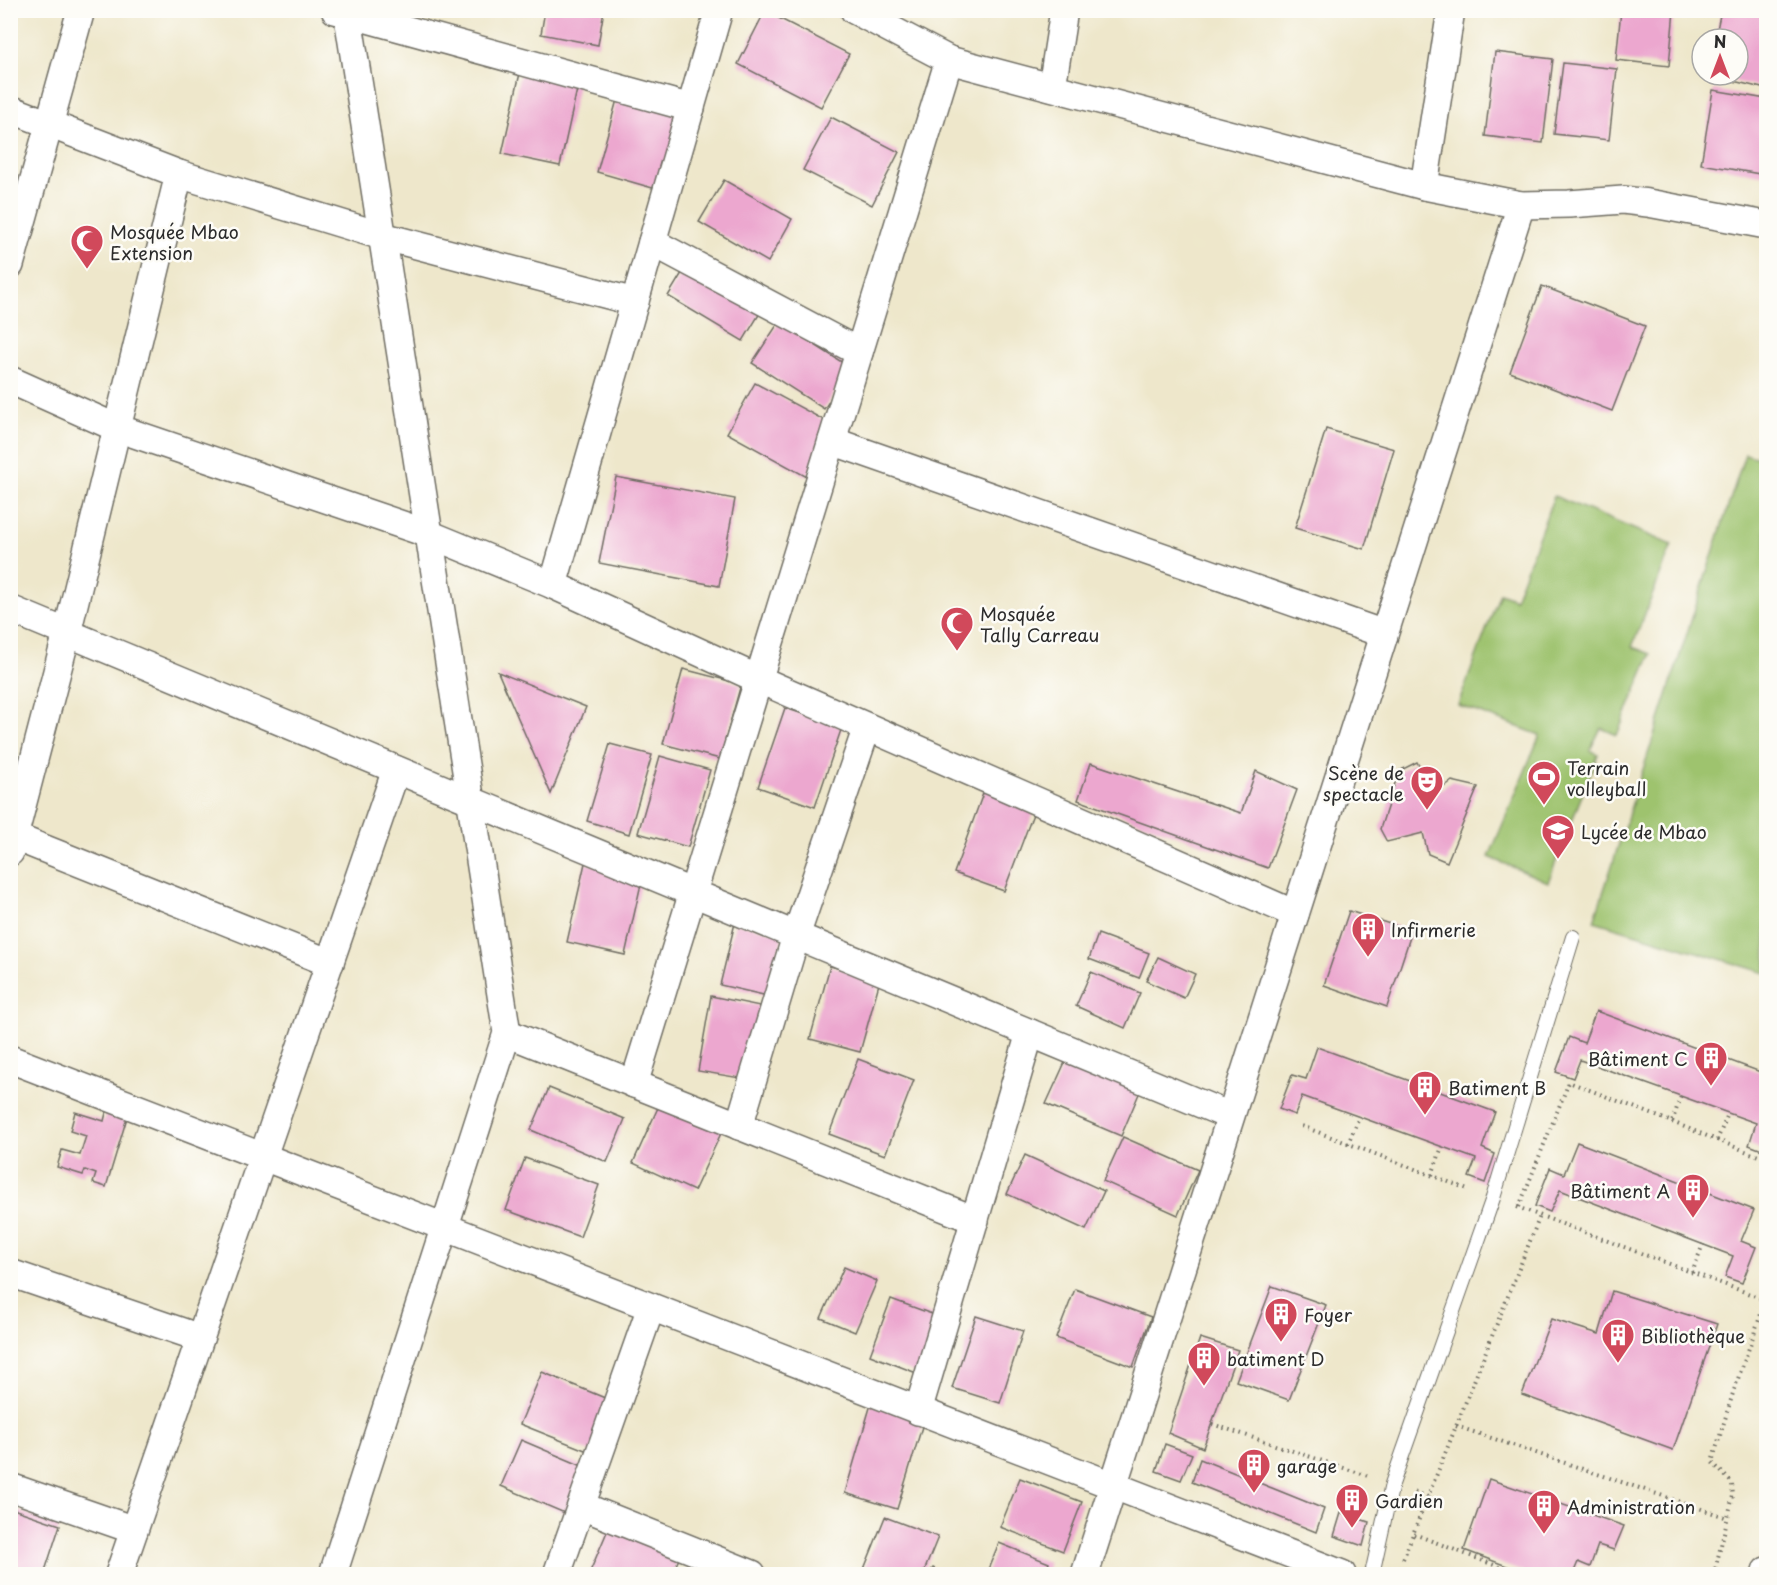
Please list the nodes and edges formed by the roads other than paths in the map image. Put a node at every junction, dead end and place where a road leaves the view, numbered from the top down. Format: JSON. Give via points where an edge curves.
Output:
{"nodes":[{"id":1,"x":81,"y":10,"type":"edge"},
{"id":2,"x":719,"y":10,"type":"edge"},
{"id":3,"x":854,"y":10,"type":"edge"},
{"id":4,"x":1064,"y":10,"type":"edge"},
{"id":5,"x":1451,"y":10,"type":"edge"},
{"id":6,"x":343,"y":12,"type":"edge"},
{"id":7,"x":949,"y":60,"type":"junction"},
{"id":8,"x":1052,"y":87,"type":"junction"},
{"id":9,"x":691,"y":108,"type":"junction"},
{"id":10,"x":10,"y":109,"type":"edge"},
{"id":11,"x":50,"y":125,"type":"junction"},
{"id":12,"x":179,"y":174,"type":"junction"},
{"id":13,"x":1424,"y":186,"type":"junction"},
{"id":14,"x":1521,"y":205,"type":"junction"},
{"id":15,"x":1767,"y":225,"type":"edge"},
{"id":16,"x":382,"y":236,"type":"junction"},
{"id":17,"x":652,"y":242,"type":"junction"},
{"id":18,"x":10,"y":265,"type":"edge"},
{"id":19,"x":635,"y":302,"type":"junction"},
{"id":20,"x":859,"y":352,"type":"junction"},
{"id":21,"x":10,"y":380,"type":"edge"},
{"id":22,"x":117,"y":428,"type":"junction"},
{"id":23,"x":832,"y":441,"type":"junction"},
{"id":24,"x":429,"y":534,"type":"junction"},
{"id":25,"x":553,"y":585,"type":"junction"},
{"id":26,"x":10,"y":609,"type":"edge"},
{"id":27,"x":67,"y":633,"type":"junction"},
{"id":28,"x":1384,"y":634,"type":"junction"},
{"id":29,"x":758,"y":679,"type":"junction"},
{"id":30,"x":867,"y":728,"type":"junction"},
{"id":31,"x":396,"y":770,"type":"junction"},
{"id":32,"x":471,"y":801,"type":"junction"},
{"id":33,"x":12,"y":841,"type":"edge"},
{"id":34,"x":693,"y":893,"type":"junction"},
{"id":35,"x":1295,"y":914,"type":"junction"},
{"id":36,"x":796,"y":936,"type":"junction"},
{"id":37,"x":1573,"y":937,"type":"dead end"},
{"id":38,"x":330,"y":963,"type":"junction"},
{"id":39,"x":507,"y":1033,"type":"junction"},
{"id":40,"x":1030,"y":1033,"type":"junction"},
{"id":41,"x":10,"y":1059,"type":"edge"},
{"id":42,"x":634,"y":1084,"type":"junction"},
{"id":43,"x":1230,"y":1116,"type":"junction"},
{"id":44,"x":739,"y":1126,"type":"junction"},
{"id":45,"x":262,"y":1157,"type":"junction"},
{"id":46,"x":975,"y":1220,"type":"junction"},
{"id":47,"x":444,"y":1227,"type":"junction"},
{"id":48,"x":10,"y":1273,"type":"edge"},
{"id":49,"x":651,"y":1307,"type":"junction"},
{"id":50,"x":200,"y":1338,"type":"junction"},
{"id":51,"x":918,"y":1411,"type":"junction"},
{"id":52,"x":1113,"y":1486,"type":"junction"},
{"id":53,"x":10,"y":1487,"type":"edge"},
{"id":54,"x":582,"y":1506,"type":"junction"},
{"id":55,"x":134,"y":1530,"type":"junction"},
{"id":56,"x":1303,"y":1568,"type":"edge"},
{"id":57,"x":119,"y":1575,"type":"edge"},
{"id":58,"x":333,"y":1575,"type":"edge"},
{"id":59,"x":557,"y":1575,"type":"edge"},
{"id":60,"x":752,"y":1575,"type":"edge"},
{"id":61,"x":1085,"y":1575,"type":"edge"},
{"id":62,"x":1342,"y":1575,"type":"edge"},
{"id":63,"x":1372,"y":1575,"type":"edge"}],
"edges":[{"from":1,"to":11,"type":"street"},
{"from":2,"to":9,"type":"street"},
{"from":3,"to":7,"type":"street"},
{"from":4,"to":8,"type":"street"},
{"from":5,"to":13,"type":"street"},
{"from":6,"to":9,"type":"street"},
{"from":6,"to":16,"type":"street"},
{"from":7,"to":8,"type":"street"},
{"from":7,"to":20,"type":"street"},
{"from":8,"to":13,"type":"street"},
{"from":9,"to":17,"type":"street"},
{"from":10,"to":11,"type":"street"},
{"from":11,"to":12,"type":"street"},
{"from":11,"to":18,"type":"street"},
{"from":12,"to":16,"type":"street"},
{"from":12,"to":22,"type":"street"},
{"from":13,"to":14,"type":"street"},
{"from":14,"to":15,"type":"street","via":[[1623,200]]},
{"from":14,"to":28,"type":"street"},
{"from":16,"to":19,"type":"street"},
{"from":16,"to":24,"type":"street"},
{"from":17,"to":19,"type":"street"},
{"from":17,"to":20,"type":"street"},
{"from":19,"to":25,"type":"street"},
{"from":20,"to":23,"type":"street"},
{"from":21,"to":22,"type":"street"},
{"from":22,"to":24,"type":"street"},
{"from":22,"to":27,"type":"street"},
{"from":23,"to":28,"type":"street"},
{"from":23,"to":29,"type":"street"},
{"from":24,"to":25,"type":"street"},
{"from":24,"to":32,"type":"street"},
{"from":25,"to":29,"type":"street"},
{"from":26,"to":27,"type":"street"},
{"from":27,"to":31,"type":"street"},
{"from":27,"to":33,"type":"street"},
{"from":28,"to":35,"type":"street"},
{"from":29,"to":30,"type":"street"},
{"from":29,"to":34,"type":"street"},
{"from":30,"to":35,"type":"street"},
{"from":30,"to":36,"type":"street"},
{"from":31,"to":32,"type":"street"},
{"from":31,"to":38,"type":"street"},
{"from":32,"to":34,"type":"street"},
{"from":32,"to":39,"type":"street"},
{"from":33,"to":38,"type":"street"},
{"from":34,"to":36,"type":"street"},
{"from":34,"to":42,"type":"street"},
{"from":35,"to":43,"type":"street"},
{"from":36,"to":40,"type":"street"},
{"from":36,"to":44,"type":"street"},
{"from":37,"to":63,"type":"lane","via":[[1493,1198],[1392,1485]]},
{"from":38,"to":45,"type":"street"},
{"from":39,"to":42,"type":"street"},
{"from":39,"to":47,"type":"street"},
{"from":40,"to":43,"type":"street"},
{"from":40,"to":46,"type":"street"},
{"from":41,"to":45,"type":"street"},
{"from":42,"to":44,"type":"street"},
{"from":43,"to":52,"type":"street"},
{"from":44,"to":46,"type":"street"},
{"from":45,"to":47,"type":"street"},
{"from":45,"to":50,"type":"street"},
{"from":46,"to":51,"type":"street"},
{"from":47,"to":49,"type":"street"},
{"from":47,"to":58,"type":"street"},
{"from":48,"to":50,"type":"street"},
{"from":49,"to":51,"type":"street"},
{"from":49,"to":54,"type":"street"},
{"from":50,"to":55,"type":"street"},
{"from":51,"to":52,"type":"street"},
{"from":52,"to":56,"type":"street"},
{"from":52,"to":61,"type":"street"},
{"from":53,"to":55,"type":"street"},
{"from":54,"to":59,"type":"street"},
{"from":54,"to":60,"type":"street"},
{"from":55,"to":57,"type":"street"},
{"from":56,"to":62,"type":"street"}]}
